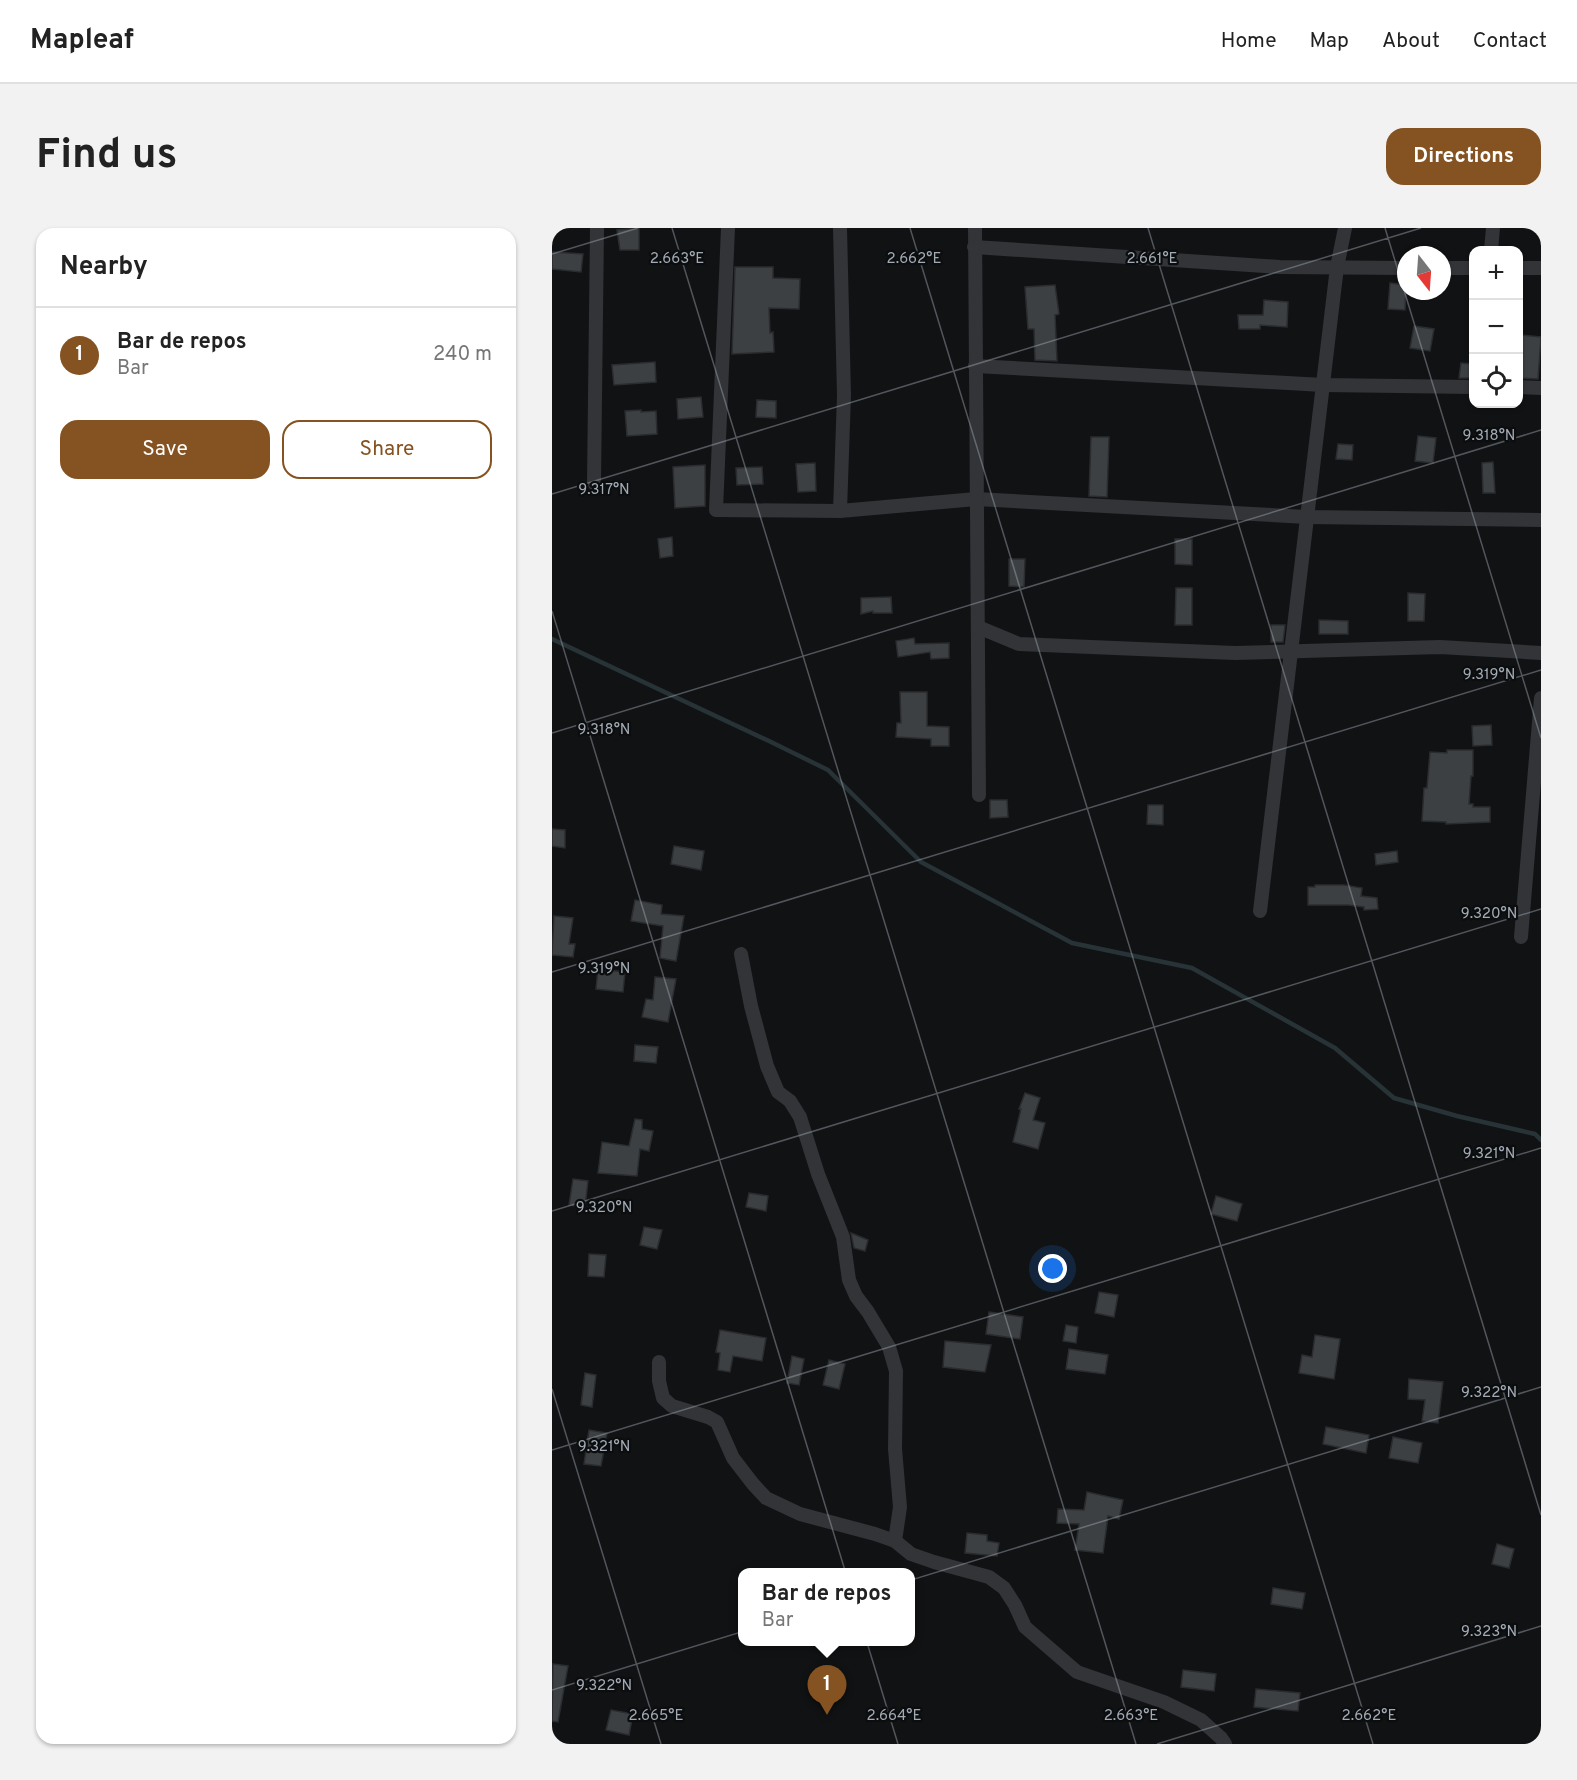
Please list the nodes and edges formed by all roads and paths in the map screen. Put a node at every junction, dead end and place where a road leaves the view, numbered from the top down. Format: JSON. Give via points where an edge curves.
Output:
{"nodes":[{"id":1,"x":597,"y":228,"type":"edge"},
{"id":2,"x":728,"y":228,"type":"edge"},
{"id":3,"x":840,"y":228,"type":"edge"},
{"id":4,"x":975,"y":228,"type":"edge"},
{"id":5,"x":1344,"y":228,"type":"edge"},
{"id":6,"x":1492,"y":228,"type":"edge"},
{"id":7,"x":1491,"y":246,"type":"edge"},
{"id":8,"x":974,"y":247,"type":"junction"},
{"id":9,"x":1337,"y":267,"type":"junction"},
{"id":10,"x":1397,"y":267,"type":"edge"},
{"id":11,"x":1451,"y":268,"type":"edge"},
{"id":12,"x":1469,"y":268,"type":"edge"},
{"id":13,"x":1523,"y":268,"type":"edge"},
{"id":14,"x":1541,"y":268,"type":"edge"},
{"id":15,"x":975,"y":366,"type":"junction"},
{"id":16,"x":1323,"y":385,"type":"junction"},
{"id":17,"x":1469,"y":387,"type":"edge"},
{"id":18,"x":1523,"y":387,"type":"edge"},
{"id":19,"x":1541,"y":388,"type":"edge"},
{"id":20,"x":594,"y":483,"type":"dead end"},
{"id":21,"x":976,"y":499,"type":"junction"},
{"id":22,"x":840,"y":511,"type":"junction"},
{"id":23,"x":1307,"y":517,"type":"junction"},
{"id":24,"x":1541,"y":520,"type":"edge"},
{"id":25,"x":978,"y":627,"type":"junction"},
{"id":26,"x":1291,"y":651,"type":"junction"},
{"id":27,"x":1541,"y":653,"type":"edge"},
{"id":28,"x":1541,"y":698,"type":"edge"},
{"id":29,"x":979,"y":795,"type":"dead end"},
{"id":30,"x":1260,"y":911,"type":"dead end"},
{"id":31,"x":1521,"y":937,"type":"dead end"},
{"id":32,"x":741,"y":954,"type":"dead end"},
{"id":33,"x":659,"y":1362,"type":"dead end"},
{"id":34,"x":895,"y":1541,"type":"junction"},
{"id":35,"x":1225,"y":1744,"type":"edge"}],
"edges":[{"from":1,"to":20,"type":"street"},
{"from":2,"to":22,"type":"street","via":[[716,510]]},
{"from":3,"to":22,"type":"street","via":[[844,395]]},
{"from":4,"to":8,"type":"street"},
{"from":5,"to":9,"type":"street"},
{"from":6,"to":7,"type":"street"},
{"from":8,"to":9,"type":"street","via":[[1280,267]]},
{"from":8,"to":15,"type":"street"},
{"from":9,"to":10,"type":"street"},
{"from":9,"to":16,"type":"street"},
{"from":11,"to":12,"type":"street"},
{"from":13,"to":14,"type":"street"},
{"from":15,"to":16,"type":"street"},
{"from":15,"to":21,"type":"street"},
{"from":16,"to":17,"type":"street"},
{"from":16,"to":23,"type":"street"},
{"from":18,"to":19,"type":"street"},
{"from":21,"to":22,"type":"street"},
{"from":21,"to":23,"type":"street"},
{"from":21,"to":25,"type":"street"},
{"from":23,"to":24,"type":"street"},
{"from":23,"to":26,"type":"street"},
{"from":25,"to":26,"type":"street","via":[[1019,644],[1235,653]]},
{"from":25,"to":29,"type":"street"},
{"from":26,"to":27,"type":"street","via":[[1440,647]]},
{"from":26,"to":30,"type":"street"},
{"from":28,"to":31,"type":"street"},
{"from":32,"to":34,"type":"street","via":[[767,1066],[778,1092],[790,1101],[800,1117],[843,1237],[849,1280],[889,1347],[896,1371],[895,1449],[900,1506]]},
{"from":33,"to":34,"type":"street","via":[[663,1398],[672,1406],[717,1422],[733,1458],[766,1497],[800,1514]]},
{"from":34,"to":35,"type":"street","via":[[911,1554],[989,1577],[1004,1588],[1025,1627],[1077,1672],[1183,1711],[1201,1720]]}]}
